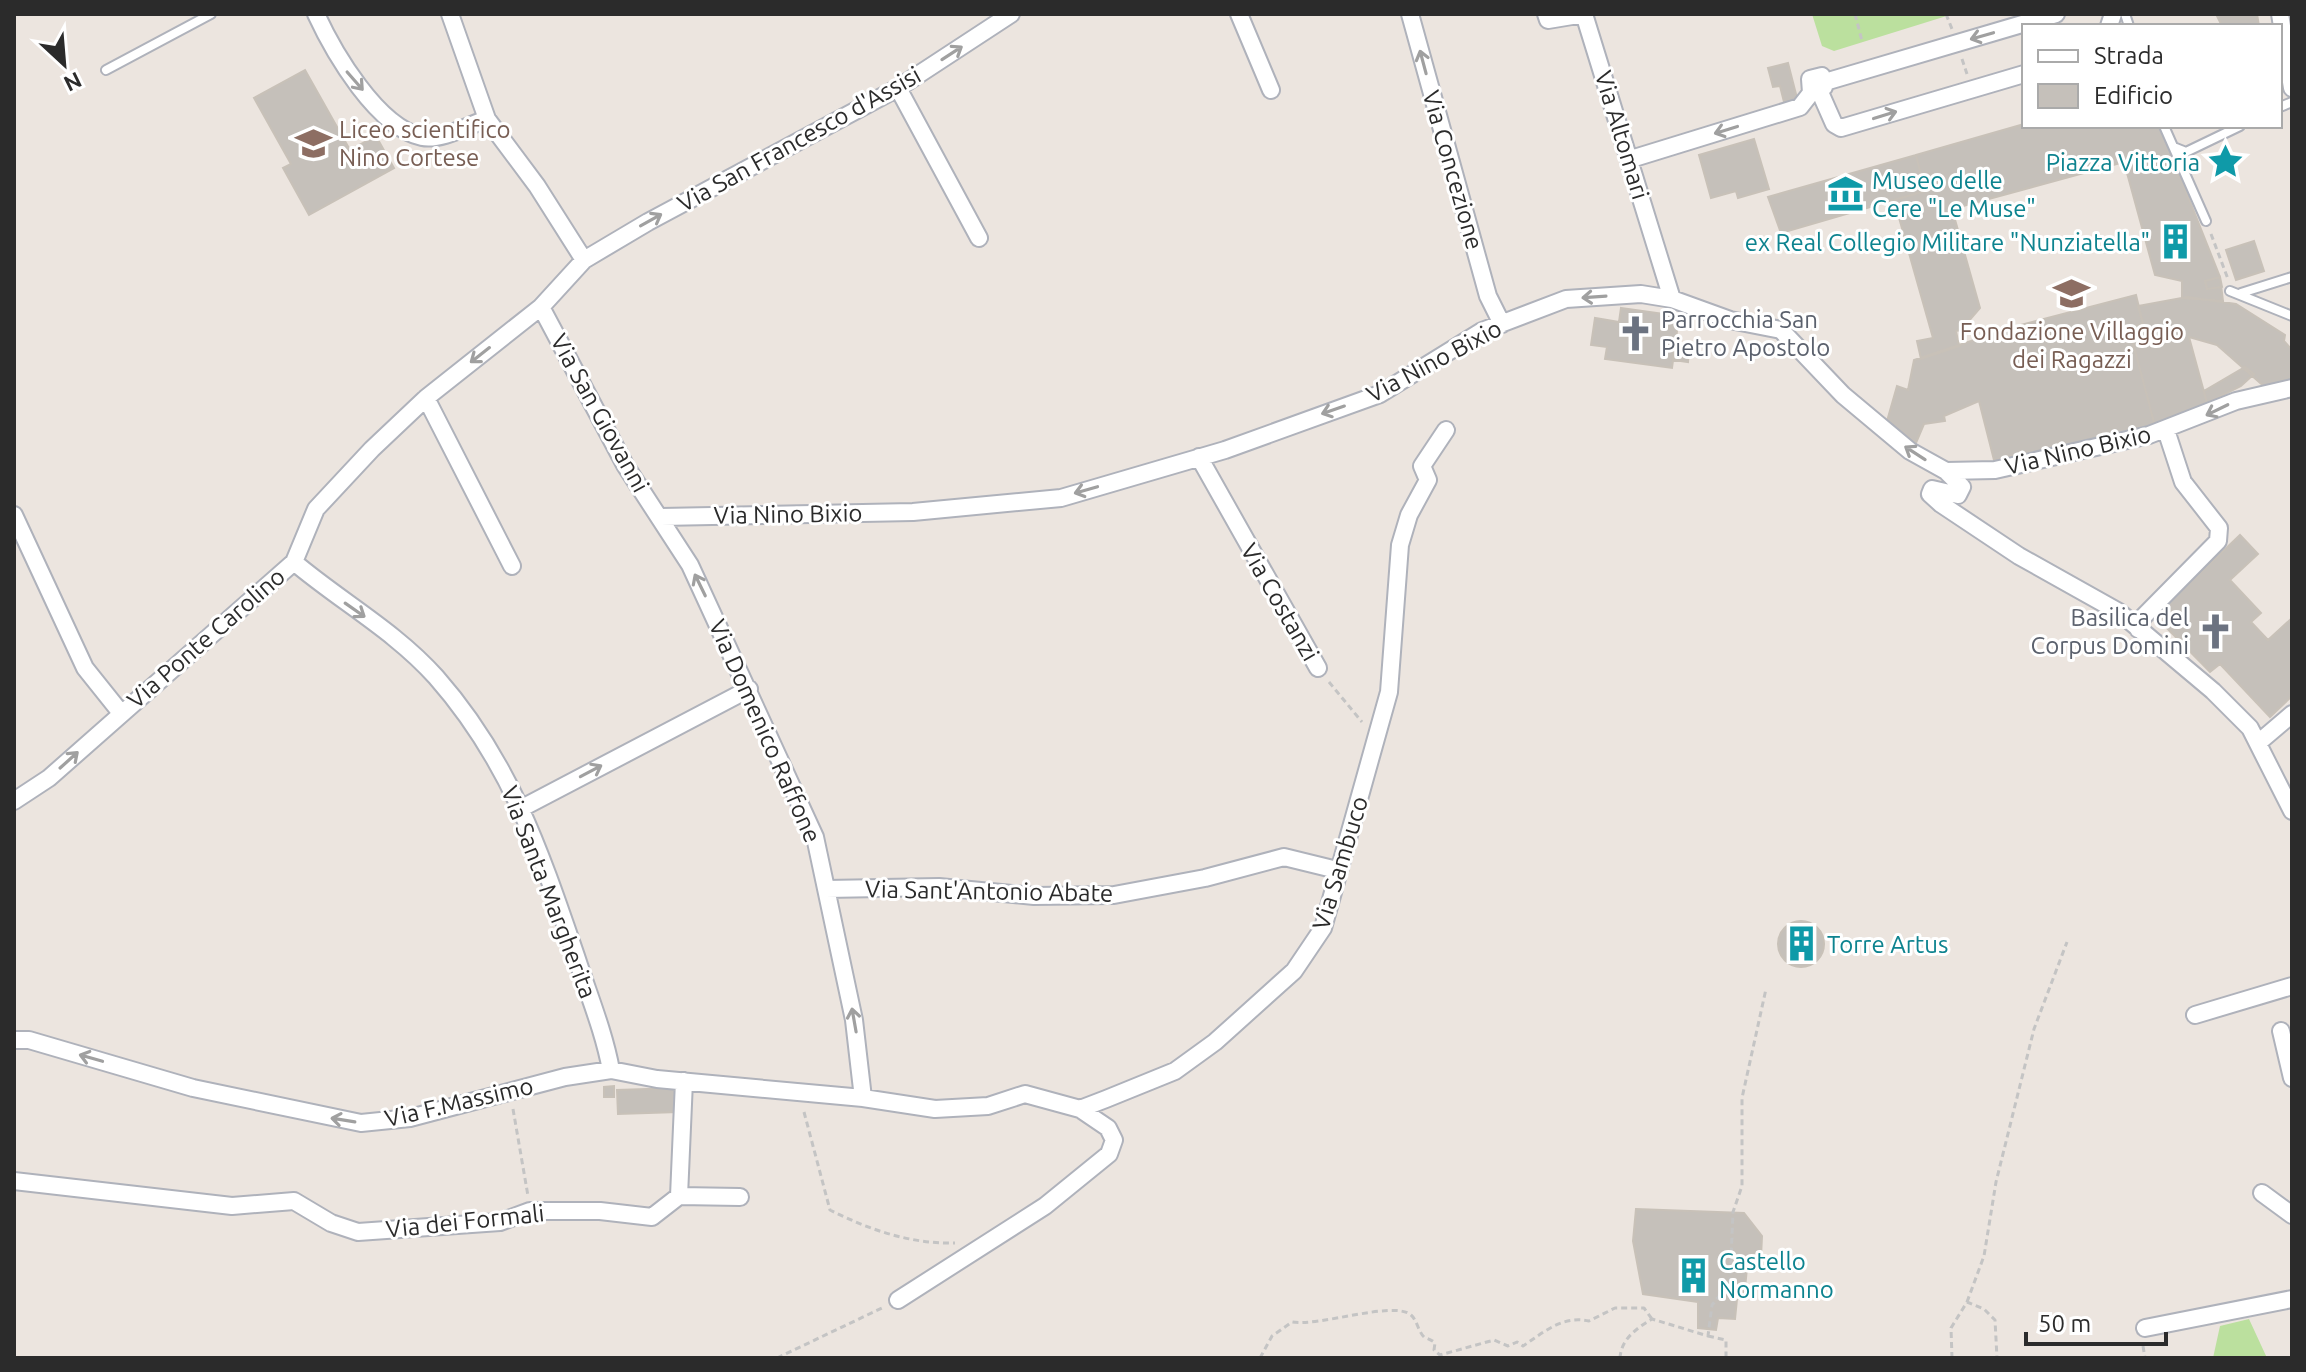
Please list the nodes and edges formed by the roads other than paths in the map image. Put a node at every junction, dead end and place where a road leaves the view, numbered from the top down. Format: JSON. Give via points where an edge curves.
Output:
{"nodes":[{"id":1,"x":211,"y":14,"type":"edge"},
{"id":2,"x":316,"y":14,"type":"edge"},
{"id":3,"x":450,"y":14,"type":"edge"},
{"id":4,"x":1011,"y":14,"type":"edge"},
{"id":5,"x":1239,"y":14,"type":"edge"},
{"id":6,"x":1410,"y":14,"type":"edge"},
{"id":7,"x":1546,"y":14,"type":"edge"},
{"id":8,"x":2056,"y":14,"type":"edge"},
{"id":9,"x":2022,"y":24,"type":"edge"},
{"id":10,"x":2024,"y":24,"type":"edge"},
{"id":11,"x":2282,"y":26,"type":"edge"},
{"id":12,"x":106,"y":70,"type":"dead end"},
{"id":13,"x":2022,"y":75,"type":"edge"},
{"id":14,"x":1819,"y":87,"type":"junction"},
{"id":15,"x":898,"y":88,"type":"junction"},
{"id":16,"x":2292,"y":88,"type":"edge"},
{"id":17,"x":1271,"y":90,"type":"dead end"},
{"id":18,"x":487,"y":119,"type":"junction"},
{"id":19,"x":2165,"y":128,"type":"edge"},
{"id":20,"x":2236,"y":128,"type":"edge"},
{"id":21,"x":2176,"y":148,"type":"junction"},
{"id":22,"x":1631,"y":159,"type":"junction"},
{"id":23,"x":2206,"y":221,"type":"road end"},
{"id":24,"x":979,"y":238,"type":"dead end"},
{"id":25,"x":584,"y":260,"type":"junction"},
{"id":26,"x":2292,"y":277,"type":"edge"},
{"id":27,"x":2230,"y":291,"type":"road end"},
{"id":28,"x":2241,"y":293,"type":"junction"},
{"id":29,"x":1672,"y":299,"type":"junction"},
{"id":30,"x":541,"y":307,"type":"junction"},
{"id":31,"x":2292,"y":316,"type":"edge"},
{"id":32,"x":1502,"y":324,"type":"junction"},
{"id":33,"x":2292,"y":388,"type":"edge"},
{"id":34,"x":426,"y":398,"type":"junction"},
{"id":35,"x":1446,"y":430,"type":"dead end"},
{"id":36,"x":2166,"y":430,"type":"junction"},
{"id":37,"x":1199,"y":457,"type":"junction"},
{"id":38,"x":1946,"y":471,"type":"junction"},
{"id":39,"x":14,"y":515,"type":"edge"},
{"id":40,"x":661,"y":517,"type":"junction"},
{"id":41,"x":294,"y":562,"type":"junction"},
{"id":42,"x":512,"y":566,"type":"dead end"},
{"id":43,"x":2138,"y":629,"type":"junction"},
{"id":44,"x":1318,"y":668,"type":"road end"},
{"id":45,"x":749,"y":689,"type":"junction"},
{"id":46,"x":121,"y":713,"type":"junction"},
{"id":47,"x":2292,"y":714,"type":"edge"},
{"id":48,"x":2258,"y":743,"type":"junction"},
{"id":49,"x":14,"y":801,"type":"edge"},
{"id":50,"x":522,"y":808,"type":"junction"},
{"id":51,"x":2292,"y":811,"type":"edge"},
{"id":52,"x":1337,"y":870,"type":"junction"},
{"id":53,"x":826,"y":889,"type":"junction"},
{"id":54,"x":2292,"y":986,"type":"edge"},
{"id":55,"x":2195,"y":1015,"type":"dead end"},
{"id":56,"x":2281,"y":1031,"type":"dead end"},
{"id":57,"x":14,"y":1040,"type":"edge"},
{"id":58,"x":611,"y":1070,"type":"junction"},
{"id":59,"x":2292,"y":1078,"type":"edge"},
{"id":60,"x":684,"y":1081,"type":"junction"},
{"id":61,"x":863,"y":1098,"type":"junction"},
{"id":62,"x":1080,"y":1109,"type":"junction"},
{"id":63,"x":14,"y":1181,"type":"edge"},
{"id":64,"x":2262,"y":1193,"type":"dead end"},
{"id":65,"x":679,"y":1196,"type":"junction"},
{"id":66,"x":740,"y":1197,"type":"dead end"},
{"id":67,"x":2292,"y":1215,"type":"edge"},
{"id":68,"x":2292,"y":1299,"type":"edge"},
{"id":69,"x":898,"y":1300,"type":"road end"},
{"id":70,"x":2145,"y":1328,"type":"dead end"}],
"edges":[{"from":1,"to":12,"type":"lane"},
{"from":2,"to":18,"type":"street","one_way":true,"via":[[351,79],[402,129],[425,138]]},
{"from":3,"to":18,"type":"street"},
{"from":15,"to":4,"type":"street","name":"Via San Francesco d'Assisi","one_way":true},
{"from":5,"to":17,"type":"street"},
{"from":32,"to":6,"type":"street","name":"Via Concezione","one_way":true,"via":[[1484,281]]},
{"from":7,"to":22,"type":"street","name":"Via Altomari","via":[[1548,20],[1584,14]]},
{"from":8,"to":10,"type":"street","one_way":true},
{"from":9,"to":14,"type":"street","one_way":true},
{"from":11,"to":16,"type":"street"},
{"from":14,"to":13,"type":"street","one_way":true,"via":[[1834,124],[1841,128]]},
{"from":14,"to":22,"type":"street","one_way":true,"via":[[1800,107]]},
{"from":15,"to":24,"type":"street"},
{"from":25,"to":15,"type":"street","name":"Via San Francesco d'Assisi","one_way":true},
{"from":18,"to":25,"type":"street"},
{"from":19,"to":21,"type":"lane"},
{"from":20,"to":21,"type":"lane","via":[[2186,152]]},
{"from":21,"to":23,"type":"lane"},
{"from":22,"to":29,"type":"street","name":"Via Altomari"},
{"from":25,"to":30,"type":"street","name":"Via Ponte Carolino"},
{"from":26,"to":28,"type":"lane"},
{"from":27,"to":28,"type":"lane"},
{"from":28,"to":31,"type":"lane"},
{"from":29,"to":32,"type":"street","name":"Via Nino Bixio","one_way":true,"via":[[1641,294],[1566,299]]},
{"from":38,"to":29,"type":"street","name":"Via Nino Bixio","one_way":true,"via":[[1910,451],[1843,395],[1781,330],[1730,320]]},
{"from":30,"to":34,"type":"street","name":"Via Ponte Carolino","one_way":true},
{"from":30,"to":40,"type":"street","name":"Via San Giovanni","via":[[625,465]]},
{"from":32,"to":37,"type":"street","name":"Via Nino Bixio","one_way":true,"via":[[1380,394]]},
{"from":33,"to":36,"type":"street","name":"Via Nino Bixio","one_way":true,"via":[[2236,401]]},
{"from":34,"to":41,"type":"street","name":"Via Ponte Carolino","via":[[316,509]]},
{"from":34,"to":42,"type":"street"},
{"from":35,"to":52,"type":"street","name":"Via Sambuco","via":[[1422,466],[1428,480],[1400,545],[1389,692]]},
{"from":36,"to":38,"type":"street","name":"Via Nino Bixio","via":[[1995,470]]},
{"from":36,"to":43,"type":"street","via":[[2183,482],[2219,528],[2218,541],[2143,617]]},
{"from":37,"to":40,"type":"street","name":"Via Nino Bixio","one_way":true,"via":[[1061,498],[913,512]]},
{"from":37,"to":44,"type":"street","name":"Via Costanzi"},
{"from":38,"to":43,"type":"street","via":[[1962,487],[1958,495],[1932,489],[1930,494]]},
{"from":39,"to":46,"type":"street","via":[[85,668]]},
{"from":45,"to":40,"type":"street","name":"Via Domenico Raffone","one_way":true},
{"from":41,"to":46,"type":"street","name":"Via Ponte Carolino"},
{"from":41,"to":50,"type":"street","name":"Via Santa Margherita","one_way":true,"via":[[398,640],[436,677],[486,741]]},
{"from":43,"to":48,"type":"street","via":[[2213,691]]},
{"from":50,"to":45,"type":"street","one_way":true},
{"from":45,"to":53,"type":"street","name":"Via Domenico Raffone","via":[[815,837]]},
{"from":49,"to":46,"type":"street","name":"Via Ponte Carolino","one_way":true,"via":[[49,778]]},
{"from":47,"to":48,"type":"street"},
{"from":48,"to":51,"type":"street"},
{"from":50,"to":58,"type":"street","name":"Via Santa Margherita"},
{"from":52,"to":53,"type":"street","name":"Via Sant'Antonio Abate","via":[[1284,857],[1114,895],[1034,896],[939,887]]},
{"from":52,"to":62,"type":"street","name":"Via Sambuco","via":[[1323,928],[1294,971],[1175,1071]]},
{"from":61,"to":53,"type":"street","name":"Via Domenico Raffone","one_way":true,"via":[[854,1020]]},
{"from":54,"to":55,"type":"street"},
{"from":56,"to":59,"type":"street"},
{"from":58,"to":57,"type":"street","name":"Via F.Massimo","one_way":true,"via":[[410,1118],[361,1123],[193,1088]]},
{"from":58,"to":60,"type":"street","name":"Via F.Massimo"},
{"from":60,"to":61,"type":"street","name":"Via F.Massimo"},
{"from":60,"to":65,"type":"street"},
{"from":61,"to":62,"type":"street","via":[[935,1109],[988,1106],[1025,1094]]},
{"from":62,"to":69,"type":"street","via":[[1108,1128],[1114,1140],[1109,1154],[1045,1206]]},
{"from":63,"to":65,"type":"street","name":"Via dei Formali","via":[[232,1206],[294,1201],[358,1232],[500,1222],[530,1211],[652,1217]]},
{"from":64,"to":67,"type":"street"},
{"from":65,"to":66,"type":"street"},
{"from":68,"to":70,"type":"street"}]}
